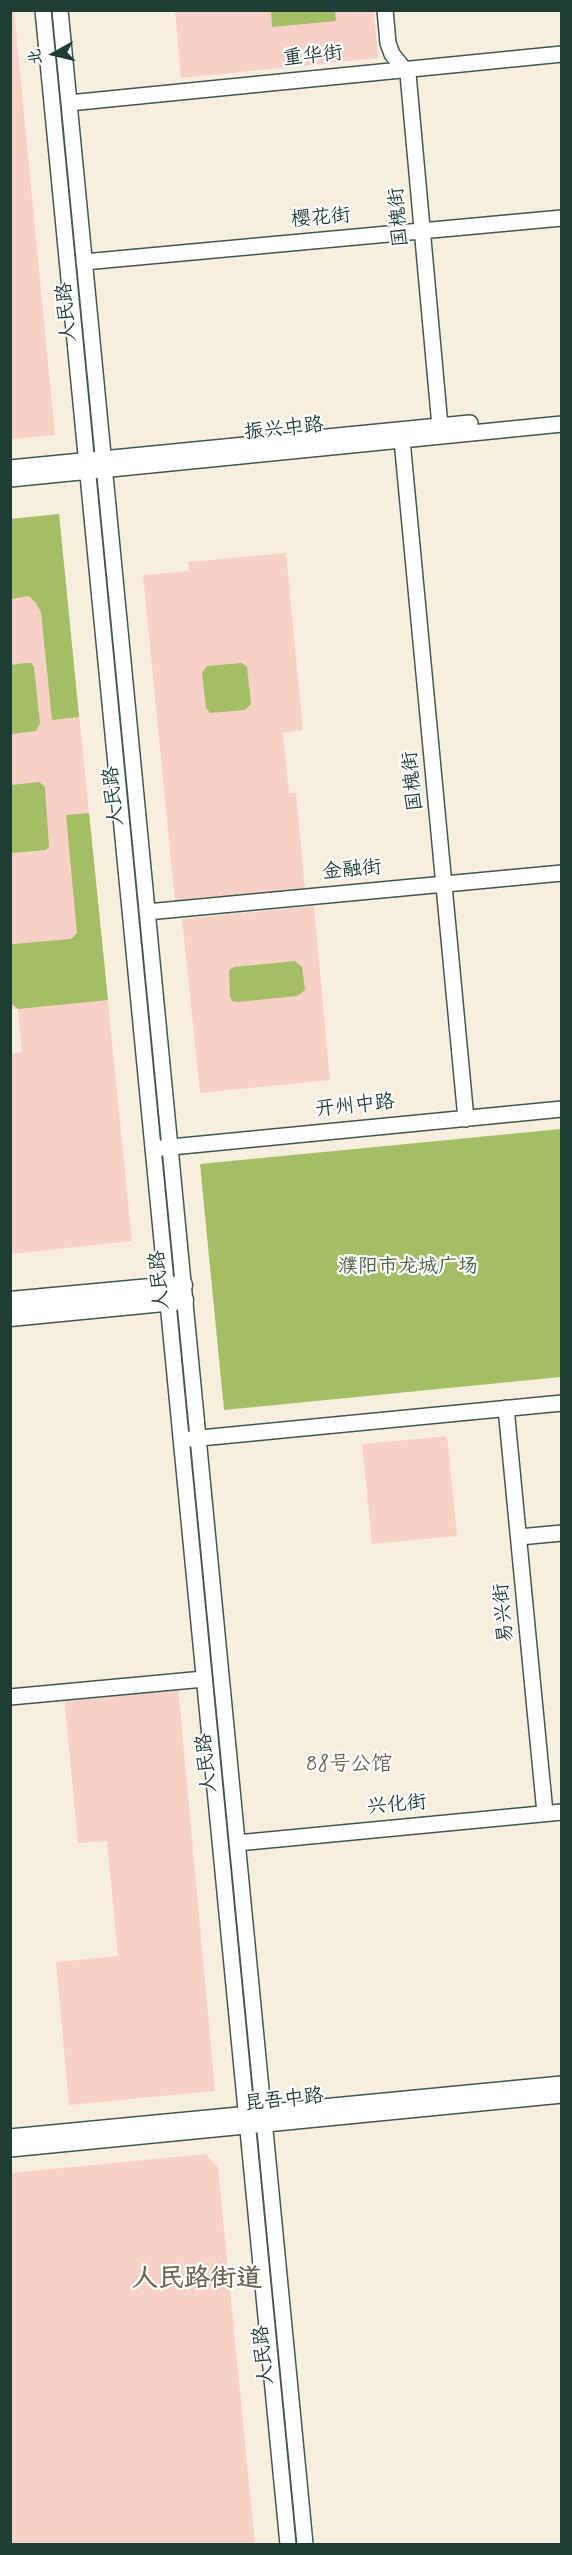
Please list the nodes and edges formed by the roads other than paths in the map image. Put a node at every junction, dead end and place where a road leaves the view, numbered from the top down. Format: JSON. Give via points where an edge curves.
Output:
{"nodes":[{"id":1,"x":43,"y":10,"type":"edge"},
{"id":2,"x":60,"y":10,"type":"edge"},
{"id":3,"x":385,"y":10,"type":"edge"},
{"id":4,"x":561,"y":54,"type":"edge"},
{"id":5,"x":405,"y":69,"type":"junction"},
{"id":6,"x":69,"y":103,"type":"junction"},
{"id":7,"x":561,"y":218,"type":"edge"},
{"id":8,"x":422,"y":231,"type":"junction"},
{"id":9,"x":84,"y":261,"type":"junction"},
{"id":10,"x":561,"y":414,"type":"edge"},
{"id":11,"x":561,"y":424,"type":"edge"},
{"id":12,"x":440,"y":426,"type":"junction"},
{"id":13,"x":402,"y":440,"type":"junction"},
{"id":14,"x":104,"y":464,"type":"junction"},
{"id":15,"x":87,"y":466,"type":"junction"},
{"id":16,"x":10,"y":468,"type":"edge"},
{"id":17,"x":10,"y":479,"type":"edge"},
{"id":18,"x":561,"y":873,"type":"edge"},
{"id":19,"x":445,"y":884,"type":"junction"},
{"id":20,"x":147,"y":912,"type":"junction"},
{"id":21,"x":561,"y":1109,"type":"edge"},
{"id":22,"x":466,"y":1119,"type":"junction"},
{"id":23,"x":170,"y":1148,"type":"junction"},
{"id":24,"x":153,"y":1149,"type":"junction"},
{"id":25,"x":175,"y":1293,"type":"junction"},
{"id":26,"x":10,"y":1301,"type":"edge"},
{"id":27,"x":10,"y":1317,"type":"edge"},
{"id":28,"x":561,"y":1403,"type":"edge"},
{"id":29,"x":506,"y":1408,"type":"junction"},
{"id":30,"x":198,"y":1438,"type":"junction"},
{"id":31,"x":181,"y":1440,"type":"junction"},
{"id":32,"x":561,"y":1533,"type":"edge"},
{"id":33,"x":519,"y":1537,"type":"junction"},
{"id":34,"x":204,"y":1679,"type":"junction"},
{"id":35,"x":10,"y":1697,"type":"edge"},
{"id":36,"x":561,"y":1812,"type":"edge"},
{"id":37,"x":545,"y":1813,"type":"junction"},
{"id":38,"x":237,"y":1843,"type":"junction"},
{"id":39,"x":561,"y":2084,"type":"edge"},
{"id":40,"x":561,"y":2095,"type":"edge"},
{"id":41,"x":263,"y":2119,"type":"junction"},
{"id":42,"x":246,"y":2120,"type":"junction"},
{"id":43,"x":10,"y":2137,"type":"edge"},
{"id":44,"x":10,"y":2149,"type":"edge"},
{"id":45,"x":288,"y":2544,"type":"edge"},
{"id":46,"x":305,"y":2544,"type":"edge"}],
"edges":[{"from":1,"to":15,"type":"street","name":"人民路"},
{"from":2,"to":6,"type":"street","name":"人民路"},
{"from":3,"to":5,"type":"street","name":"国槐街","via":[[388,43]]},
{"from":4,"to":5,"type":"street","name":"重华街"},
{"from":5,"to":6,"type":"street","name":"重华街"},
{"from":5,"to":8,"type":"street","name":"国槐街"},
{"from":6,"to":9,"type":"street","name":"人民路"},
{"from":7,"to":8,"type":"street","name":"樱花街"},
{"from":8,"to":9,"type":"street","name":"樱花街"},
{"from":8,"to":12,"type":"street","name":"国槐街"},
{"from":9,"to":14,"type":"street","name":"人民路"},
{"from":10,"to":12,"type":"street","name":"振兴中路"},
{"from":11,"to":13,"type":"street","name":"振兴中路"},
{"from":12,"to":14,"type":"street","name":"振兴中路"},
{"from":13,"to":14,"type":"street","name":"振兴中路"},
{"from":13,"to":19,"type":"street","name":"国槐街"},
{"from":14,"to":15,"type":"street","name":"振兴中路"},
{"from":14,"to":20,"type":"street","name":"人民路"},
{"from":15,"to":16,"type":"street","name":"振兴中路"},
{"from":15,"to":17,"type":"street","name":"振兴中路"},
{"from":15,"to":24,"type":"street","name":"人民路"},
{"from":18,"to":19,"type":"street","name":"金融街"},
{"from":19,"to":20,"type":"street","name":"金融街"},
{"from":19,"to":22,"type":"street","name":"国槐街"},
{"from":20,"to":23,"type":"street","name":"人民路"},
{"from":21,"to":22,"type":"street","name":"开州中路"},
{"from":22,"to":23,"type":"street","name":"开州中路"},
{"from":23,"to":24,"type":"street","name":"开州中路"},
{"from":23,"to":25,"type":"street","name":"人民路"},
{"from":24,"to":25,"type":"street","name":"人民路"},
{"from":25,"to":26,"type":"main road"},
{"from":25,"to":27,"type":"main road"},
{"from":25,"to":30,"type":"street","name":"人民路"},
{"from":25,"to":31,"type":"street","name":"人民路"},
{"from":28,"to":29,"type":"street"},
{"from":29,"to":30,"type":"street"},
{"from":29,"to":33,"type":"street","name":"易兴街"},
{"from":30,"to":31,"type":"street"},
{"from":30,"to":38,"type":"street","name":"人民路"},
{"from":31,"to":34,"type":"street","name":"人民路"},
{"from":32,"to":33,"type":"street"},
{"from":33,"to":37,"type":"street","name":"易兴街"},
{"from":34,"to":35,"type":"street"},
{"from":34,"to":42,"type":"street","name":"人民路"},
{"from":36,"to":37,"type":"street","name":"兴化街"},
{"from":37,"to":38,"type":"street","name":"兴化街"},
{"from":38,"to":41,"type":"street","name":"人民路"},
{"from":39,"to":41,"type":"street","name":"昆吾中路"},
{"from":40,"to":41,"type":"street","name":"昆吾中路"},
{"from":41,"to":42,"type":"street","name":"昆吾中路"},
{"from":41,"to":46,"type":"street","name":"人民路"},
{"from":42,"to":43,"type":"street","name":"昆吾中路"},
{"from":42,"to":44,"type":"street","name":"昆吾中路"},
{"from":42,"to":45,"type":"street","name":"人民路"}]}
